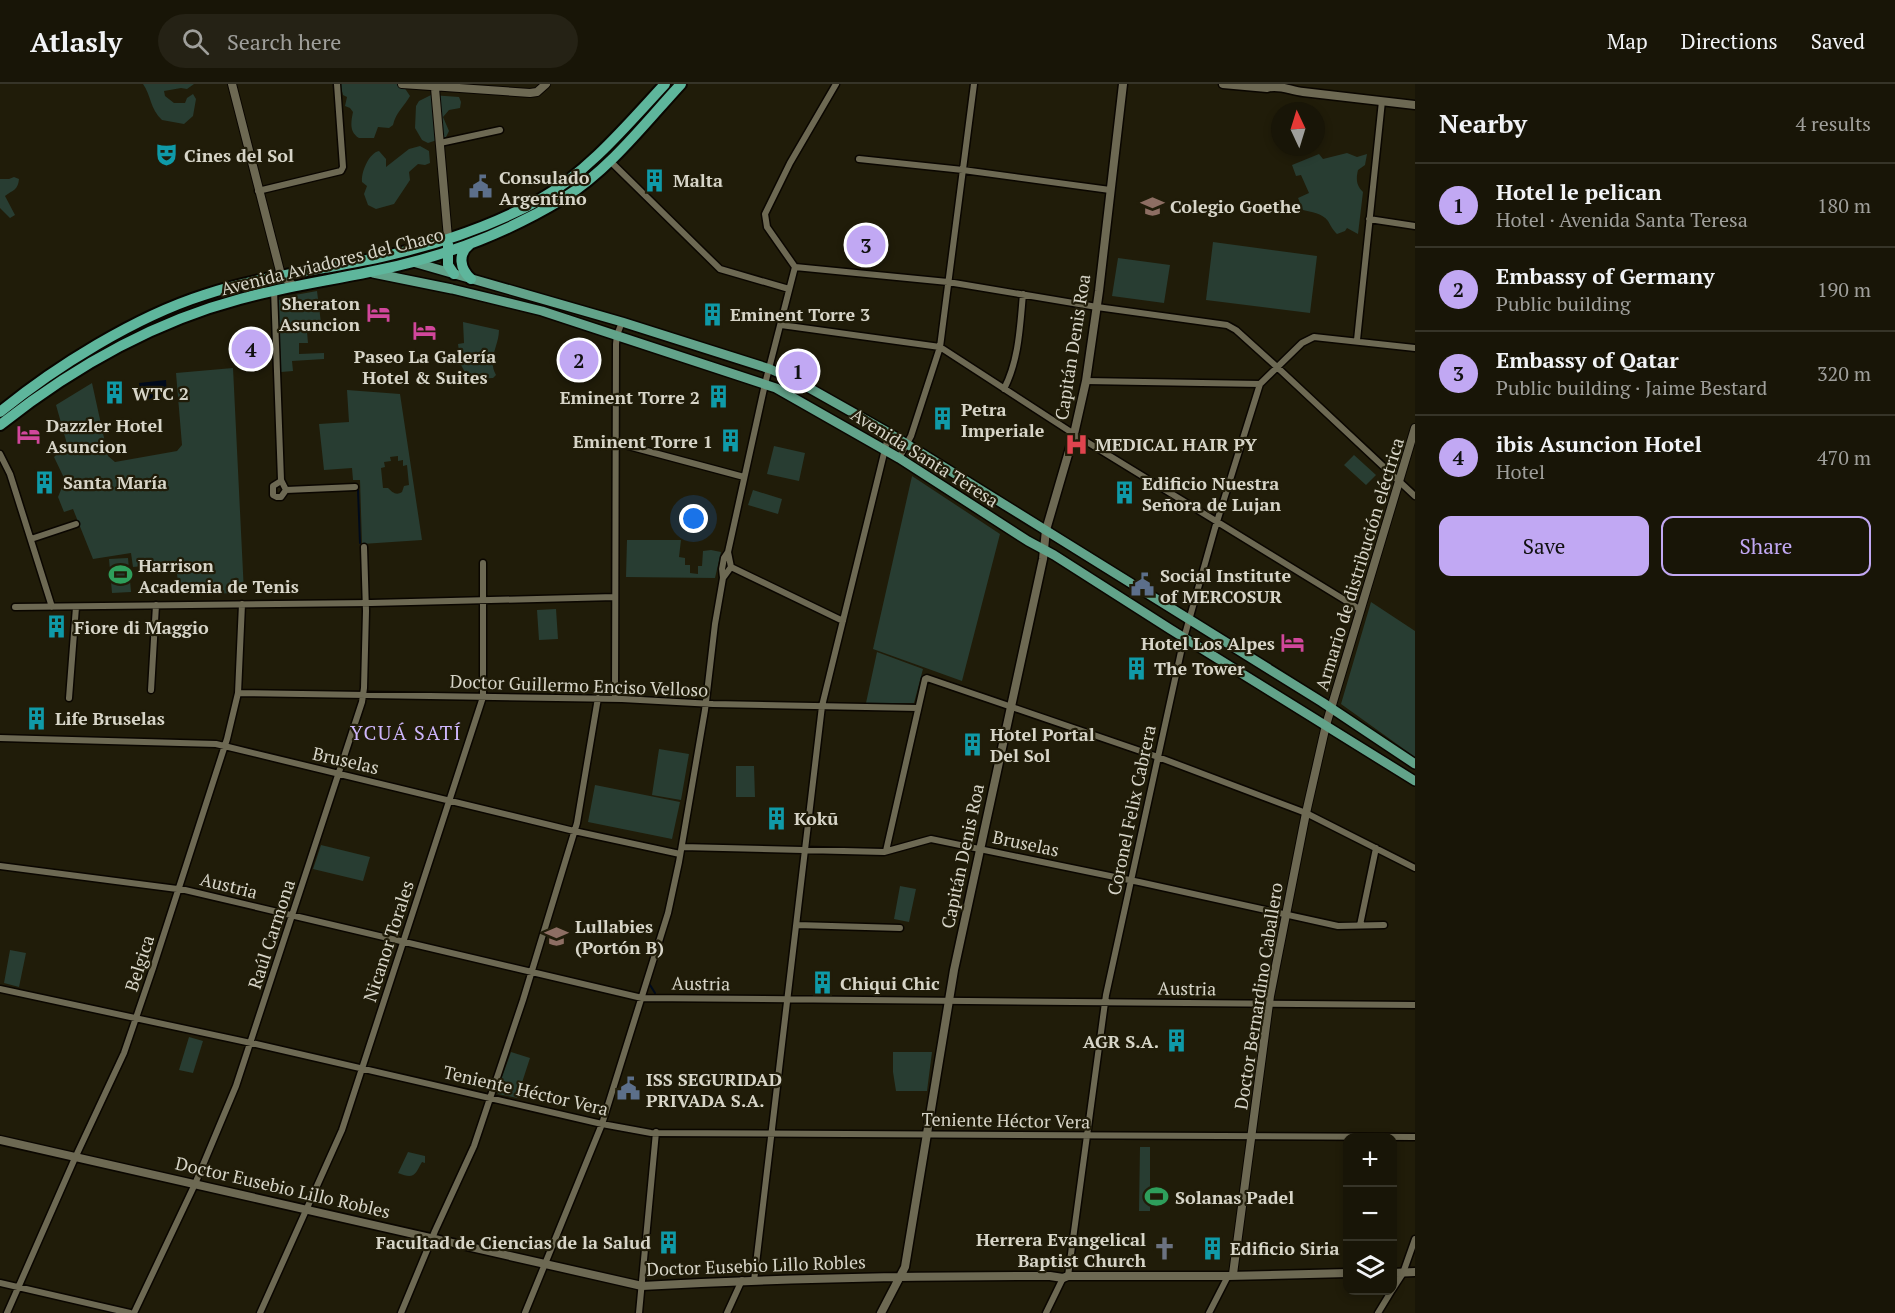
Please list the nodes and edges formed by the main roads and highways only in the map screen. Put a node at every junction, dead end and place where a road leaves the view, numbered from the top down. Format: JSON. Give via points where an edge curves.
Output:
{"nodes":[{"id":1,"x":665,"y":84,"type":"edge"},
{"id":2,"x":681,"y":84,"type":"edge"},
{"id":3,"x":1123,"y":84,"type":"edge"},
{"id":4,"x":1223,"y":84,"type":"edge"},
{"id":5,"x":1415,"y":105,"type":"edge"},
{"id":6,"x":448,"y":238,"type":"junction"},
{"id":7,"x":475,"y":241,"type":"junction"},
{"id":8,"x":448,"y":251,"type":"junction"},
{"id":9,"x":381,"y":257,"type":"junction"},
{"id":10,"x":413,"y":262,"type":"junction"},
{"id":11,"x":369,"y":272,"type":"junction"},
{"id":12,"x":454,"y":274,"type":"junction"},
{"id":13,"x":471,"y":279,"type":"junction"},
{"id":14,"x":192,"y":300,"type":"junction"},
{"id":15,"x":142,"y":336,"type":"junction"},
{"id":16,"x":0,"y":412,"type":"edge"},
{"id":17,"x":0,"y":425,"type":"edge"},
{"id":18,"x":1046,"y":530,"type":"junction"},
{"id":19,"x":1044,"y":550,"type":"junction"},
{"id":20,"x":1415,"y":764,"type":"edge"},
{"id":21,"x":1415,"y":781,"type":"edge"},
{"id":22,"x":0,"y":1140,"type":"edge"},
{"id":23,"x":1415,"y":1272,"type":"edge"},
{"id":24,"x":1343,"y":1273,"type":"edge"},
{"id":25,"x":1397,"y":1273,"type":"edge"},
{"id":26,"x":900,"y":1277,"type":"junction"},
{"id":27,"x":881,"y":1313,"type":"edge"}],
"edges":[{"from":1,"to":6,"type":"highway","name":"Avenida Aviadores del Chaco","via":[[614,140],[561,185],[515,212]]},
{"from":2,"to":7,"type":"highway","name":"Avenida Aviadores del Chaco","via":[[584,183],[518,223]]},
{"from":3,"to":18,"type":"main road","name":"Capitán Denis Roa","via":[[1086,381]]},
{"from":4,"to":5,"type":"main road"},
{"from":6,"to":8,"type":"highway"},
{"from":6,"to":9,"type":"highway","name":"Avenida Aviadores del Chaco"},
{"from":7,"to":8,"type":"highway","name":"Avenida Aviadores del Chaco"},
{"from":7,"to":13,"type":"highway","via":[[461,257],[463,270]]},
{"from":8,"to":10,"type":"highway","name":"Avenida Aviadores del Chaco"},
{"from":8,"to":12,"type":"highway","via":[[448,265]]},
{"from":9,"to":10,"type":"highway"},
{"from":9,"to":14,"type":"highway","name":"Avenida Aviadores del Chaco","via":[[279,271]]},
{"from":10,"to":11,"type":"highway","name":"Avenida Aviadores del Chaco"},
{"from":10,"to":12,"type":"main road","name":"Avenida Santa Teresa"},
{"from":11,"to":15,"type":"highway","name":"Avenida Aviadores del Chaco","via":[[274,290],[201,310]]},
{"from":11,"to":19,"type":"main road","name":"Avenida Santa Teresa","via":[[516,304],[765,384],[884,449]]},
{"from":12,"to":13,"type":"main road","name":"Avenida Santa Teresa"},
{"from":13,"to":18,"type":"main road","name":"Avenida Santa Teresa","via":[[770,369],[889,433]]},
{"from":14,"to":15,"type":"highway","via":[[180,313],[153,325]]},
{"from":14,"to":16,"type":"highway","name":"Avenida Aviadores del Chaco","via":[[95,347]]},
{"from":15,"to":17,"type":"highway","name":"Avenida Aviadores del Chaco","via":[[74,373]]},
{"from":18,"to":19,"type":"main road","name":"Capitán Denis Roa"},
{"from":18,"to":20,"type":"main road","name":"Avenida Santa Teresa"},
{"from":19,"to":21,"type":"main road","name":"Avenida Santa Teresa"},
{"from":19,"to":26,"type":"main road","name":"Capitán Denis Roa","via":[[949,1000],[905,1267]]},
{"from":22,"to":26,"type":"main road","name":"Doctor Eusebio Lillo Robles","via":[[642,1286]]},
{"from":23,"to":25,"type":"main road"},
{"from":24,"to":26,"type":"main road","name":"Doctor Eusebio Lillo Robles"},
{"from":26,"to":27,"type":"main road","name":"Capitán Denis Roa"}]}
